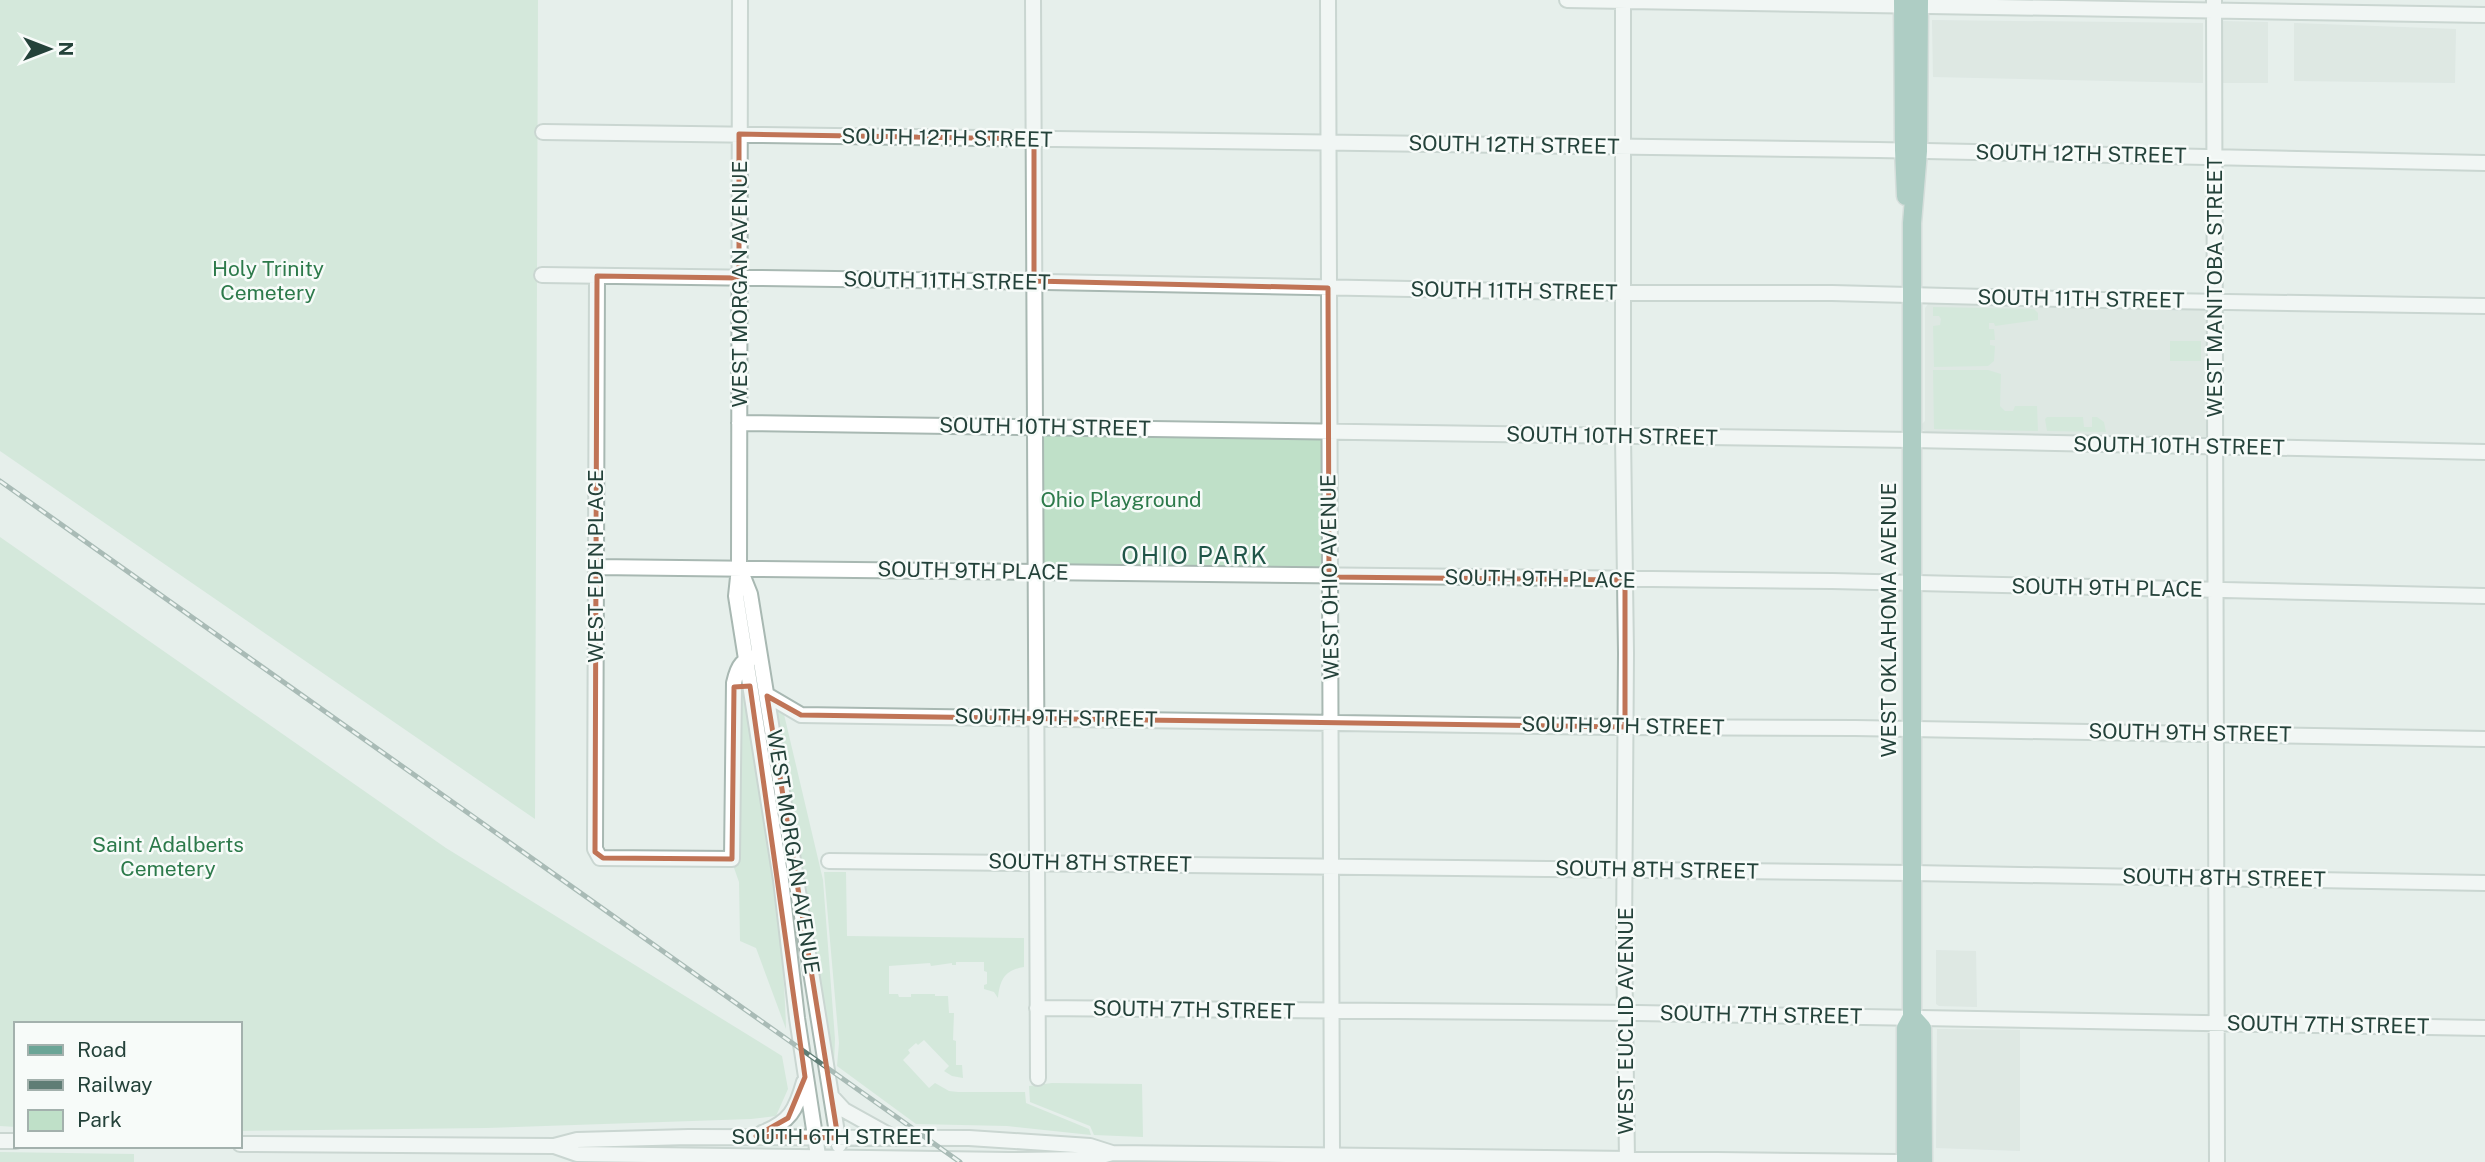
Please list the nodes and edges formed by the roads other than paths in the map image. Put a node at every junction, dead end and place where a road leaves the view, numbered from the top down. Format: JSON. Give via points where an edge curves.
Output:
{"nodes":[{"id":1,"x":740,"y":0,"type":"edge"},
{"id":2,"x":1033,"y":0,"type":"edge"},
{"id":3,"x":1328,"y":0,"type":"edge"},
{"id":4,"x":1567,"y":0,"type":"edge"},
{"id":5,"x":1623,"y":1,"type":"edge"},
{"id":6,"x":1911,"y":3,"type":"edge"},
{"id":7,"x":2214,"y":5,"type":"edge"},
{"id":8,"x":2485,"y":15,"type":"edge"},
{"id":9,"x":543,"y":132,"type":"dead end"},
{"id":10,"x":740,"y":134,"type":"junction"},
{"id":11,"x":1034,"y":139,"type":"junction"},
{"id":12,"x":1329,"y":142,"type":"junction"},
{"id":13,"x":1623,"y":146,"type":"junction"},
{"id":14,"x":1911,"y":151,"type":"junction"},
{"id":15,"x":2214,"y":156,"type":"junction"},
{"id":16,"x":2485,"y":163,"type":"edge"},
{"id":17,"x":542,"y":275,"type":"dead end"},
{"id":18,"x":597,"y":276,"type":"junction"},
{"id":19,"x":740,"y":278,"type":"junction"},
{"id":20,"x":1034,"y":282,"type":"junction"},
{"id":21,"x":1328,"y":288,"type":"junction"},
{"id":22,"x":1623,"y":293,"type":"junction"},
{"id":23,"x":1911,"y":296,"type":"junction"},
{"id":24,"x":2215,"y":301,"type":"junction"},
{"id":25,"x":2485,"y":306,"type":"edge"},
{"id":26,"x":740,"y":423,"type":"junction"},
{"id":27,"x":1036,"y":427,"type":"junction"},
{"id":28,"x":1328,"y":432,"type":"junction"},
{"id":29,"x":1623,"y":436,"type":"junction"},
{"id":30,"x":1912,"y":440,"type":"junction"},
{"id":31,"x":2215,"y":446,"type":"junction"},
{"id":32,"x":2485,"y":452,"type":"edge"},
{"id":33,"x":596,"y":566,"type":"junction"},
{"id":34,"x":739,"y":568,"type":"junction"},
{"id":35,"x":1036,"y":572,"type":"junction"},
{"id":36,"x":1329,"y":576,"type":"junction"},
{"id":37,"x":1625,"y":580,"type":"junction"},
{"id":38,"x":1912,"y":584,"type":"junction"},
{"id":39,"x":2216,"y":589,"type":"junction"},
{"id":40,"x":2485,"y":596,"type":"edge"},
{"id":41,"x":753,"y":657,"type":"junction"},
{"id":42,"x":767,"y":695,"type":"junction"},
{"id":43,"x":1037,"y":718,"type":"junction"},
{"id":44,"x":1331,"y":722,"type":"junction"},
{"id":45,"x":1625,"y":727,"type":"junction"},
{"id":46,"x":1912,"y":728,"type":"junction"},
{"id":47,"x":2217,"y":733,"type":"junction"},
{"id":48,"x":2485,"y":739,"type":"edge"},
{"id":49,"x":829,"y":861,"type":"dead end"},
{"id":50,"x":1037,"y":862,"type":"junction"},
{"id":51,"x":1331,"y":866,"type":"junction"},
{"id":52,"x":1625,"y":870,"type":"junction"},
{"id":53,"x":1912,"y":873,"type":"junction"},
{"id":54,"x":2217,"y":878,"type":"junction"},
{"id":55,"x":2485,"y":883,"type":"edge"},
{"id":56,"x":1037,"y":1008,"type":"junction"},
{"id":57,"x":1331,"y":1011,"type":"junction"},
{"id":58,"x":1625,"y":1013,"type":"junction"},
{"id":59,"x":1912,"y":1017,"type":"junction"},
{"id":60,"x":2218,"y":1023,"type":"junction"},
{"id":61,"x":2485,"y":1028,"type":"edge"},
{"id":62,"x":806,"y":1077,"type":"junction"},
{"id":63,"x":1038,"y":1078,"type":"dead end"},
{"id":64,"x":832,"y":1097,"type":"junction"},
{"id":65,"x":756,"y":1136,"type":"junction"},
{"id":66,"x":815,"y":1137,"type":"junction"},
{"id":67,"x":894,"y":1137,"type":"junction"},
{"id":68,"x":838,"y":1138,"type":"junction"},
{"id":69,"x":242,"y":1144,"type":"edge"},
{"id":70,"x":554,"y":1146,"type":"junction"},
{"id":71,"x":1113,"y":1153,"type":"junction"},
{"id":72,"x":444,"y":1154,"type":"edge"},
{"id":73,"x":1332,"y":1155,"type":"junction"},
{"id":74,"x":819,"y":1159,"type":"edge"},
{"id":75,"x":841,"y":1159,"type":"edge"},
{"id":76,"x":885,"y":1160,"type":"edge"},
{"id":77,"x":1627,"y":1160,"type":"junction"},
{"id":78,"x":1897,"y":1162,"type":"edge"},
{"id":79,"x":1906,"y":1162,"type":"edge"},
{"id":80,"x":1923,"y":1162,"type":"edge"},
{"id":81,"x":2217,"y":1162,"type":"edge"}],
"edges":[{"from":1,"to":10,"type":"street","name":"WEST MORGAN AVENUE"},
{"from":2,"to":11,"type":"street"},
{"from":3,"to":12,"type":"street","name":"WEST OHIO AVENUE"},
{"from":4,"to":5,"type":"street"},
{"from":5,"to":6,"type":"street"},
{"from":5,"to":13,"type":"street","name":"WEST EUCLID AVENUE"},
{"from":6,"to":7,"type":"street"},
{"from":6,"to":14,"type":"main road","name":"WEST OKLAHOMA AVENUE"},
{"from":7,"to":8,"type":"street"},
{"from":7,"to":15,"type":"street","name":"WEST MANITOBA STREET"},
{"from":9,"to":10,"type":"street","name":"SOUTH 12TH STREET"},
{"from":10,"to":11,"type":"street","name":"SOUTH 12TH STREET"},
{"from":10,"to":19,"type":"street","name":"WEST MORGAN AVENUE"},
{"from":11,"to":12,"type":"street","name":"SOUTH 12TH STREET"},
{"from":11,"to":20,"type":"street"},
{"from":12,"to":13,"type":"street","name":"SOUTH 12TH STREET"},
{"from":12,"to":21,"type":"street","name":"WEST OHIO AVENUE"},
{"from":13,"to":14,"type":"street","name":"SOUTH 12TH STREET"},
{"from":13,"to":22,"type":"street","name":"WEST EUCLID AVENUE"},
{"from":14,"to":15,"type":"street","name":"SOUTH 12TH STREET"},
{"from":14,"to":23,"type":"main road","name":"WEST OKLAHOMA AVENUE","via":[[1906,194],[1912,223]]},
{"from":15,"to":16,"type":"street","name":"SOUTH 12TH STREET"},
{"from":15,"to":24,"type":"street","name":"WEST MANITOBA STREET"},
{"from":17,"to":18,"type":"street","name":"SOUTH 11TH STREET"},
{"from":18,"to":19,"type":"street","name":"SOUTH 11TH STREET"},
{"from":18,"to":33,"type":"street","name":"WEST EDEN PLACE"},
{"from":19,"to":20,"type":"street","name":"SOUTH 11TH STREET"},
{"from":19,"to":26,"type":"street","name":"WEST MORGAN AVENUE"},
{"from":20,"to":21,"type":"street","name":"SOUTH 11TH STREET"},
{"from":20,"to":27,"type":"street"},
{"from":21,"to":22,"type":"street","name":"SOUTH 11TH STREET"},
{"from":21,"to":28,"type":"street","name":"WEST OHIO AVENUE"},
{"from":22,"to":23,"type":"street","name":"SOUTH 11TH STREET"},
{"from":22,"to":29,"type":"street","name":"WEST EUCLID AVENUE"},
{"from":23,"to":24,"type":"street","name":"SOUTH 11TH STREET"},
{"from":23,"to":30,"type":"main road","name":"WEST OKLAHOMA AVENUE"},
{"from":24,"to":25,"type":"street","name":"SOUTH 11TH STREET"},
{"from":24,"to":31,"type":"street","name":"WEST MANITOBA STREET"},
{"from":26,"to":27,"type":"street","name":"SOUTH 10TH STREET"},
{"from":26,"to":34,"type":"street","name":"WEST MORGAN AVENUE"},
{"from":27,"to":28,"type":"street","name":"SOUTH 10TH STREET"},
{"from":27,"to":35,"type":"street"},
{"from":28,"to":29,"type":"street","name":"SOUTH 10TH STREET"},
{"from":28,"to":36,"type":"street","name":"WEST OHIO AVENUE"},
{"from":29,"to":30,"type":"street","name":"SOUTH 10TH STREET"},
{"from":29,"to":37,"type":"street","name":"WEST EUCLID AVENUE"},
{"from":30,"to":31,"type":"street","name":"SOUTH 10TH STREET"},
{"from":30,"to":38,"type":"main road","name":"WEST OKLAHOMA AVENUE"},
{"from":31,"to":32,"type":"street","name":"SOUTH 10TH STREET"},
{"from":31,"to":39,"type":"street","name":"WEST MANITOBA STREET"},
{"from":33,"to":34,"type":"street","name":"SOUTH 9TH PLACE"},
{"from":33,"to":41,"type":"street","name":"WEST EDEN PLACE","via":[[598,856],[732,859],[734,683],[737,666]]},
{"from":34,"to":35,"type":"street","name":"SOUTH 9TH PLACE"},
{"from":34,"to":41,"type":"street","name":"WEST MORGAN AVENUE","via":[[750,594]]},
{"from":35,"to":36,"type":"street","name":"SOUTH 9TH PLACE"},
{"from":35,"to":43,"type":"street"},
{"from":36,"to":37,"type":"street","name":"SOUTH 9TH PLACE"},
{"from":36,"to":44,"type":"street","name":"WEST OHIO AVENUE"},
{"from":37,"to":38,"type":"street","name":"SOUTH 9TH PLACE"},
{"from":37,"to":45,"type":"street","name":"WEST EUCLID AVENUE"},
{"from":38,"to":39,"type":"street","name":"SOUTH 9TH PLACE"},
{"from":38,"to":46,"type":"main road","name":"WEST OKLAHOMA AVENUE"},
{"from":39,"to":40,"type":"street","name":"SOUTH 9TH PLACE"},
{"from":39,"to":47,"type":"street","name":"WEST MANITOBA STREET"},
{"from":41,"to":42,"type":"street","name":"WEST MORGAN AVENUE"},
{"from":41,"to":62,"type":"street","name":"WEST MORGAN AVENUE"},
{"from":42,"to":43,"type":"street","name":"SOUTH 9TH STREET","via":[[801,715]]},
{"from":42,"to":64,"type":"street","name":"WEST MORGAN AVENUE"},
{"from":43,"to":44,"type":"street","name":"SOUTH 9TH STREET"},
{"from":43,"to":50,"type":"street"},
{"from":44,"to":45,"type":"street","name":"SOUTH 9TH STREET"},
{"from":44,"to":51,"type":"street","name":"WEST OHIO AVENUE"},
{"from":45,"to":46,"type":"street","name":"SOUTH 9TH STREET"},
{"from":45,"to":52,"type":"street","name":"WEST EUCLID AVENUE"},
{"from":46,"to":47,"type":"street","name":"SOUTH 9TH STREET"},
{"from":46,"to":53,"type":"main road","name":"WEST OKLAHOMA AVENUE"},
{"from":47,"to":48,"type":"street","name":"SOUTH 9TH STREET"},
{"from":47,"to":54,"type":"street","name":"WEST MANITOBA STREET"},
{"from":49,"to":50,"type":"street","name":"SOUTH 8TH STREET"},
{"from":50,"to":51,"type":"street","name":"SOUTH 8TH STREET"},
{"from":50,"to":56,"type":"street"},
{"from":51,"to":52,"type":"street","name":"SOUTH 8TH STREET"},
{"from":51,"to":57,"type":"street","name":"WEST OHIO AVENUE"},
{"from":52,"to":53,"type":"street","name":"SOUTH 8TH STREET"},
{"from":52,"to":58,"type":"street","name":"WEST EUCLID AVENUE"},
{"from":53,"to":54,"type":"street","name":"SOUTH 8TH STREET"},
{"from":53,"to":59,"type":"main road","name":"WEST OKLAHOMA AVENUE"},
{"from":54,"to":55,"type":"street","name":"SOUTH 8TH STREET"},
{"from":54,"to":60,"type":"street","name":"WEST MANITOBA STREET"},
{"from":56,"to":57,"type":"street","name":"SOUTH 7TH STREET"},
{"from":56,"to":63,"type":"street"},
{"from":57,"to":58,"type":"street","name":"SOUTH 7TH STREET"},
{"from":57,"to":73,"type":"street","name":"WEST OHIO AVENUE"},
{"from":58,"to":59,"type":"street","name":"SOUTH 7TH STREET"},
{"from":58,"to":77,"type":"street","name":"WEST EUCLID AVENUE"},
{"from":59,"to":60,"type":"street","name":"SOUTH 7TH STREET"},
{"from":59,"to":79,"type":"main road","name":"WEST OKLAHOMA AVENUE","via":[[1906,1028]]},
{"from":59,"to":80,"type":"main road","name":"WEST OKLAHOMA AVENUE","via":[[1922,1028]]},
{"from":60,"to":61,"type":"street","name":"SOUTH 7TH STREET"},
{"from":60,"to":81,"type":"street","name":"WEST MANITOBA STREET"},
{"from":62,"to":65,"type":"street","via":[[788,1118]]},
{"from":62,"to":66,"type":"street","name":"WEST MORGAN AVENUE"},
{"from":64,"to":67,"type":"street","via":[[844,1110]]},
{"from":64,"to":68,"type":"street","name":"WEST MORGAN AVENUE"},
{"from":65,"to":66,"type":"street","name":"SOUTH 6TH STREET"},
{"from":65,"to":70,"type":"street","name":"SOUTH 6TH STREET","via":[[577,1140]]},
{"from":66,"to":68,"type":"street","name":"SOUTH 6TH STREET"},
{"from":66,"to":74,"type":"street","name":"WEST MORGAN AVENUE"},
{"from":67,"to":68,"type":"street","name":"SOUTH 6TH STREET"},
{"from":67,"to":71,"type":"street","name":"SOUTH 6TH STREET","via":[[1040,1142]]},
{"from":68,"to":75,"type":"street","name":"WEST MORGAN AVENUE"},
{"from":69,"to":72,"type":"street","name":"SOUTH 6TH STREET"},
{"from":70,"to":72,"type":"street","name":"SOUTH 6TH STREET"},
{"from":70,"to":74,"type":"street","name":"SOUTH 6TH STREET","via":[[577,1154]]},
{"from":71,"to":73,"type":"street","name":"SOUTH 6TH STREET"},
{"from":71,"to":76,"type":"street","name":"SOUTH 6TH STREET","via":[[1089,1159]]},
{"from":73,"to":77,"type":"street","name":"SOUTH 6TH STREET"},
{"from":74,"to":75,"type":"street","name":"SOUTH 6TH STREET"},
{"from":75,"to":76,"type":"street","name":"SOUTH 6TH STREET"},
{"from":77,"to":78,"type":"street","name":"SOUTH 6TH STREET"}]}
